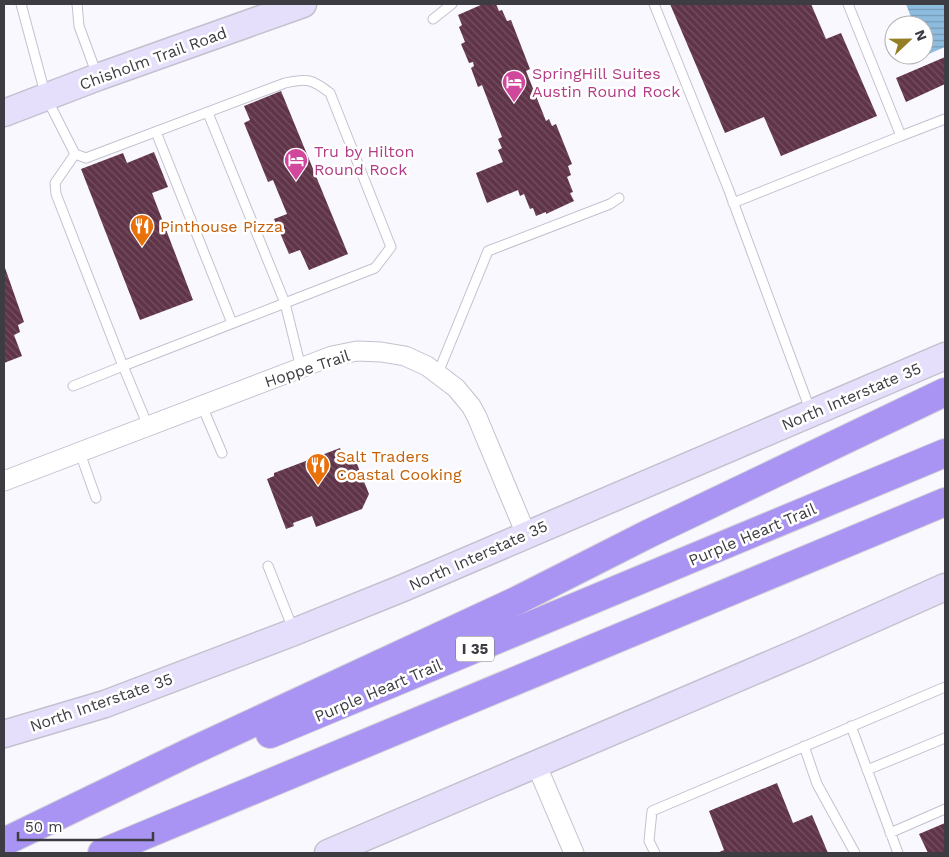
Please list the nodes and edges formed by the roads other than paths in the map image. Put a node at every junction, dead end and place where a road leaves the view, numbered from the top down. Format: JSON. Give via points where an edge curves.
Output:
{"nodes":[{"id":1,"x":21,"y":4,"type":"edge"},
{"id":2,"x":77,"y":4,"type":"edge"},
{"id":3,"x":303,"y":4,"type":"edge"},
{"id":4,"x":452,"y":4,"type":"edge"},
{"id":5,"x":654,"y":4,"type":"edge"},
{"id":6,"x":848,"y":4,"type":"edge"},
{"id":7,"x":433,"y":19,"type":"dead end"},
{"id":8,"x":98,"y":77,"type":"junction"},
{"id":9,"x":46,"y":97,"type":"junction"},
{"id":10,"x":4,"y":113,"type":"edge"},
{"id":11,"x":208,"y":113,"type":"junction"},
{"id":12,"x":945,"y":119,"type":"edge"},
{"id":13,"x":156,"y":132,"type":"junction"},
{"id":14,"x":901,"y":136,"type":"junction"},
{"id":15,"x":75,"y":154,"type":"junction"},
{"id":16,"x":620,"y":198,"type":"dead end"},
{"id":17,"x":733,"y":203,"type":"junction"},
{"id":18,"x":285,"y":303,"type":"junction"},
{"id":19,"x":232,"y":323,"type":"junction"},
{"id":20,"x":945,"y":356,"type":"edge"},
{"id":21,"x":122,"y":366,"type":"junction"},
{"id":22,"x":301,"y":368,"type":"junction"},
{"id":23,"x":438,"y":373,"type":"junction"},
{"id":24,"x":73,"y":386,"type":"dead end"},
{"id":25,"x":945,"y":392,"type":"edge"},
{"id":26,"x":202,"y":406,"type":"junction"},
{"id":27,"x":811,"y":412,"type":"junction"},
{"id":28,"x":148,"y":426,"type":"junction"},
{"id":29,"x":80,"y":452,"type":"junction"},
{"id":30,"x":222,"y":453,"type":"dead end"},
{"id":31,"x":945,"y":453,"type":"edge"},
{"id":32,"x":4,"y":481,"type":"edge"},
{"id":33,"x":96,"y":498,"type":"dead end"},
{"id":34,"x":945,"y":502,"type":"edge"},
{"id":35,"x":526,"y":534,"type":"junction"},
{"id":36,"x":268,"y":566,"type":"dead end"},
{"id":37,"x":945,"y":587,"type":"edge"},
{"id":38,"x":294,"y":632,"type":"junction"},
{"id":39,"x":945,"y":687,"type":"edge"},
{"id":40,"x":851,"y":726,"type":"junction"},
{"id":41,"x":4,"y":734,"type":"edge"},
{"id":42,"x":945,"y":738,"type":"edge"},
{"id":43,"x":804,"y":746,"type":"junction"},
{"id":44,"x":536,"y":764,"type":"junction"},
{"id":45,"x":868,"y":770,"type":"junction"},
{"id":46,"x":945,"y":808,"type":"edge"},
{"id":47,"x":890,"y":833,"type":"junction"},
{"id":48,"x":4,"y":844,"type":"edge"},
{"id":49,"x":102,"y":853,"type":"edge"},
{"id":50,"x":328,"y":853,"type":"edge"},
{"id":51,"x":574,"y":853,"type":"edge"},
{"id":52,"x":655,"y":853,"type":"edge"},
{"id":53,"x":855,"y":853,"type":"edge"},
{"id":54,"x":898,"y":853,"type":"edge"}],
"edges":[{"from":1,"to":9,"type":"lane"},
{"from":2,"to":8,"type":"lane","via":[[79,26]]},
{"from":3,"to":8,"type":"main road","name":"Chisholm Trail Road"},
{"from":4,"to":7,"type":"lane"},
{"from":5,"to":17,"type":"lane"},
{"from":6,"to":14,"type":"lane"},
{"from":8,"to":9,"type":"main road","name":"Chisholm Trail Road"},
{"from":9,"to":10,"type":"main road","name":"Chisholm Trail Road"},
{"from":9,"to":15,"type":"lane"},
{"from":11,"to":13,"type":"lane"},
{"from":11,"to":18,"type":"lane"},
{"from":11,"to":18,"type":"lane","via":[[301,79],[316,82],[330,93],[391,247],[375,268]]},
{"from":12,"to":14,"type":"lane"},
{"from":13,"to":15,"type":"lane","via":[[86,158]]},
{"from":13,"to":19,"type":"lane"},
{"from":14,"to":17,"type":"lane"},
{"from":15,"to":21,"type":"lane","via":[[55,183],[56,194]]},
{"from":16,"to":23,"type":"lane","via":[[488,251]]},
{"from":17,"to":27,"type":"lane"},
{"from":18,"to":19,"type":"lane"},
{"from":18,"to":22,"type":"lane"},
{"from":19,"to":21,"type":"lane"},
{"from":20,"to":27,"type":"main road","name":"North Interstate 35"},
{"from":21,"to":24,"type":"lane"},
{"from":21,"to":28,"type":"lane"},
{"from":22,"to":23,"type":"street","name":"Hoppe Trail","via":[[332,356],[358,351],[405,356]]},
{"from":22,"to":26,"type":"street","name":"Hoppe Trail"},
{"from":23,"to":35,"type":"street","name":"Hoppe Trail","via":[[456,388],[474,412]]},
{"from":25,"to":48,"type":"highway","via":[[518,600],[190,752]]},
{"from":26,"to":28,"type":"street","name":"Hoppe Trail"},
{"from":26,"to":30,"type":"lane"},
{"from":27,"to":35,"type":"main road","name":"North Interstate 35"},
{"from":28,"to":29,"type":"street","name":"Hoppe Trail"},
{"from":29,"to":32,"type":"street","name":"Hoppe Trail"},
{"from":29,"to":33,"type":"lane"},
{"from":31,"to":48,"type":"highway","name":"Purple Heart Trail","number":"I 35"},
{"from":34,"to":49,"type":"highway"},
{"from":35,"to":38,"type":"main road","name":"North Interstate 35"},
{"from":36,"to":38,"type":"lane"},
{"from":37,"to":44,"type":"main road"},
{"from":38,"to":41,"type":"main road","name":"North Interstate 35","via":[[105,704]]},
{"from":39,"to":40,"type":"lane"},
{"from":40,"to":43,"type":"lane"},
{"from":40,"to":45,"type":"lane"},
{"from":42,"to":45,"type":"lane"},
{"from":43,"to":52,"type":"lane","via":[[652,811],[649,841]]},
{"from":43,"to":53,"type":"lane","via":[[817,784]]},
{"from":44,"to":50,"type":"main road"},
{"from":44,"to":51,"type":"street"},
{"from":45,"to":47,"type":"lane"},
{"from":46,"to":47,"type":"lane"},
{"from":47,"to":54,"type":"lane"}]}
